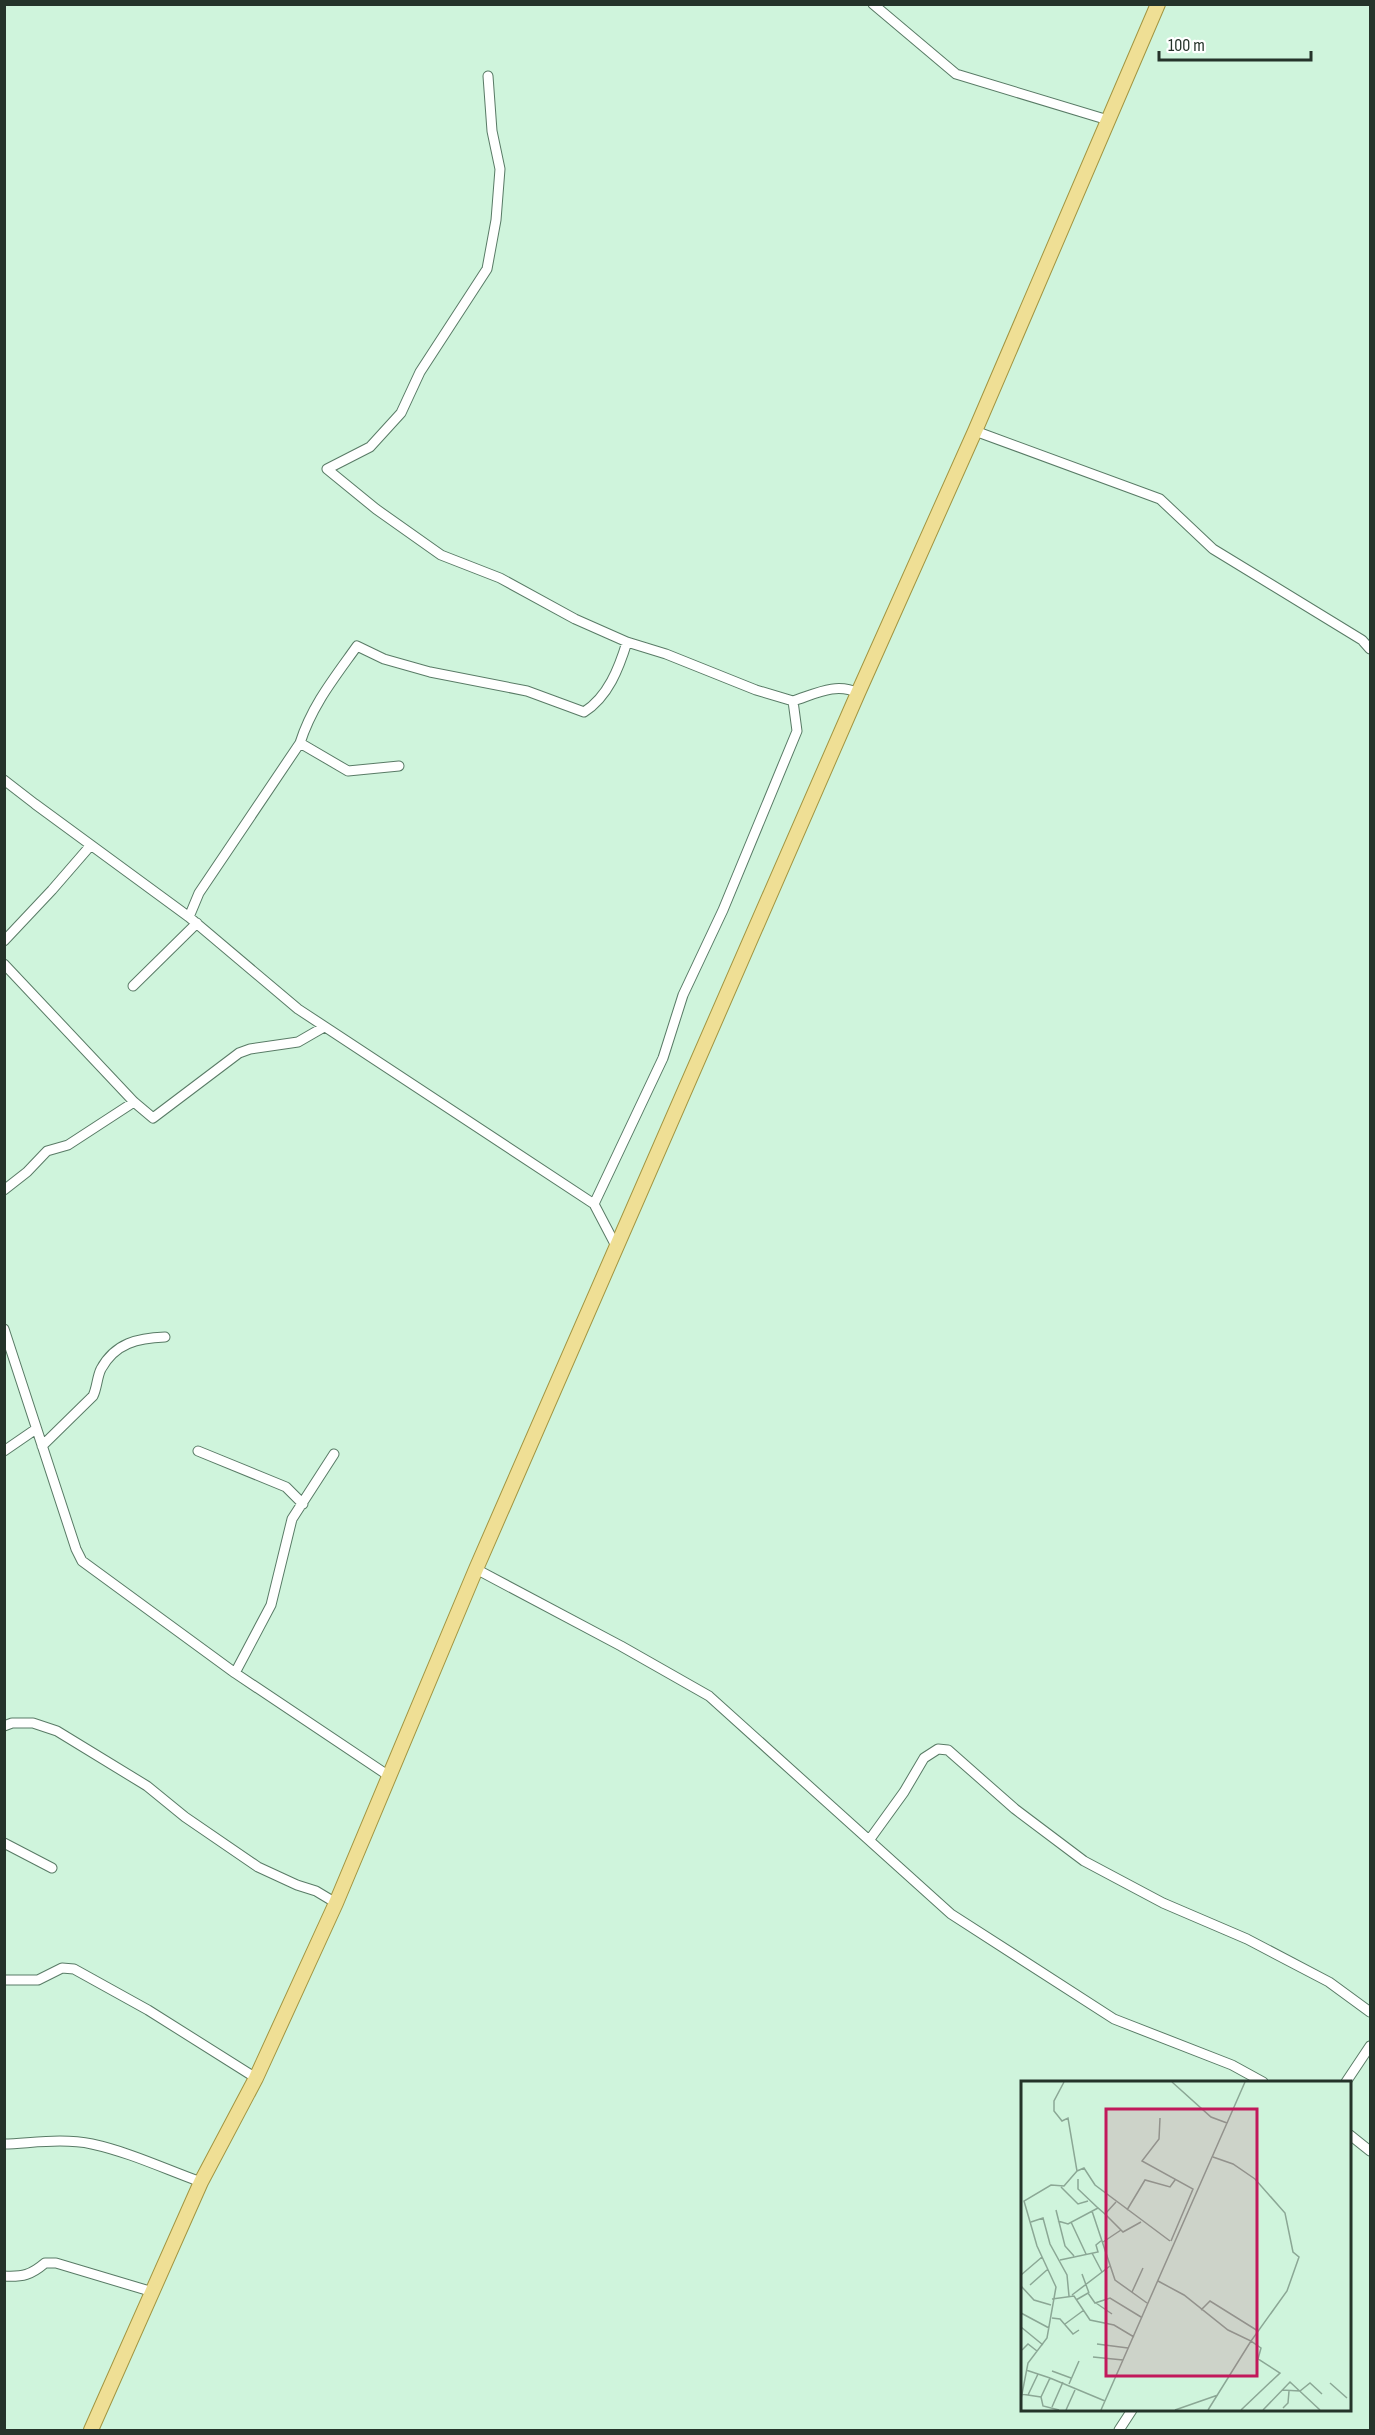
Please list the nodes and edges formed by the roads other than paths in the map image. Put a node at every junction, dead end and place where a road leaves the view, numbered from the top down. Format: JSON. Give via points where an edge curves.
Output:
{"nodes":[{"id":1,"x":873,"y":4,"type":"edge"},
{"id":2,"x":1158,"y":4,"type":"edge"},
{"id":3,"x":488,"y":76,"type":"dead end"},
{"id":4,"x":1108,"y":120,"type":"junction"},
{"id":5,"x":975,"y":431,"type":"junction"},
{"id":6,"x":627,"y":642,"type":"junction"},
{"id":7,"x":1371,"y":648,"type":"edge"},
{"id":8,"x":858,"y":693,"type":"junction"},
{"id":9,"x":793,"y":701,"type":"junction"},
{"id":10,"x":300,"y":743,"type":"junction"},
{"id":11,"x":399,"y":766,"type":"dead end"},
{"id":12,"x":4,"y":780,"type":"edge"},
{"id":13,"x":91,"y":845,"type":"junction"},
{"id":14,"x":193,"y":920,"type":"junction"},
{"id":15,"x":4,"y":941,"type":"edge"},
{"id":16,"x":4,"y":964,"type":"edge"},
{"id":17,"x":133,"y":986,"type":"dead end"},
{"id":18,"x":324,"y":1027,"type":"junction"},
{"id":19,"x":134,"y":1102,"type":"junction"},
{"id":20,"x":4,"y":1190,"type":"edge"},
{"id":21,"x":594,"y":1204,"type":"junction"},
{"id":22,"x":616,"y":1246,"type":"junction"},
{"id":23,"x":4,"y":1329,"type":"edge"},
{"id":24,"x":165,"y":1337,"type":"dead end"},
{"id":25,"x":36,"y":1429,"type":"junction"},
{"id":26,"x":42,"y":1446,"type":"junction"},
{"id":27,"x":4,"y":1451,"type":"edge"},
{"id":28,"x":198,"y":1451,"type":"dead end"},
{"id":29,"x":334,"y":1454,"type":"dead end"},
{"id":30,"x":303,"y":1504,"type":"junction"},
{"id":31,"x":476,"y":1569,"type":"junction"},
{"id":32,"x":235,"y":1673,"type":"junction"},
{"id":33,"x":4,"y":1726,"type":"edge"},
{"id":34,"x":389,"y":1776,"type":"junction"},
{"id":35,"x":870,"y":1839,"type":"junction"},
{"id":36,"x":4,"y":1843,"type":"edge"},
{"id":37,"x":52,"y":1868,"type":"dead end"},
{"id":38,"x":336,"y":1903,"type":"junction"},
{"id":39,"x":4,"y":1980,"type":"edge"},
{"id":40,"x":1371,"y":2012,"type":"edge"},
{"id":41,"x":1371,"y":2046,"type":"edge"},
{"id":42,"x":256,"y":2078,"type":"junction"},
{"id":43,"x":1261,"y":2081,"type":"edge"},
{"id":44,"x":1347,"y":2081,"type":"edge"},
{"id":45,"x":1351,"y":2136,"type":"edge"},
{"id":46,"x":4,"y":2144,"type":"edge"},
{"id":47,"x":1371,"y":2151,"type":"edge"},
{"id":48,"x":201,"y":2182,"type":"junction"},
{"id":49,"x":4,"y":2276,"type":"edge"},
{"id":50,"x":153,"y":2292,"type":"junction"},
{"id":51,"x":1131,"y":2411,"type":"edge"},
{"id":52,"x":91,"y":2430,"type":"edge"},
{"id":53,"x":1119,"y":2430,"type":"edge"}],
"edges":[{"from":1,"to":4,"type":"street","via":[[956,74]]},
{"from":2,"to":4,"type":"main road"},
{"from":3,"to":6,"type":"street","via":[[492,131],[500,169],[487,269],[420,372],[401,413],[370,447],[327,469],[441,555],[500,578]]},
{"from":4,"to":5,"type":"main road"},
{"from":5,"to":7,"type":"street","via":[[1160,499],[1213,549]]},
{"from":5,"to":8,"type":"main road"},
{"from":6,"to":9,"type":"street"},
{"from":6,"to":10,"type":"street","via":[[610,684],[594,706],[584,712],[527,691],[384,659],[357,645],[317,702]]},
{"from":8,"to":9,"type":"street","via":[[836,687]]},
{"from":8,"to":22,"type":"main road"},
{"from":9,"to":21,"type":"street","via":[[797,731],[723,910],[682,995],[663,1058]]},
{"from":10,"to":11,"type":"street","via":[[348,771]]},
{"from":10,"to":14,"type":"street","via":[[199,893]]},
{"from":12,"to":13,"type":"street"},
{"from":13,"to":14,"type":"street"},
{"from":13,"to":15,"type":"street"},
{"from":14,"to":17,"type":"street"},
{"from":14,"to":18,"type":"street"},
{"from":16,"to":19,"type":"street"},
{"from":18,"to":19,"type":"street","via":[[298,1042],[239,1053],[153,1118]]},
{"from":18,"to":21,"type":"street"},
{"from":19,"to":20,"type":"street","via":[[68,1145],[47,1151]]},
{"from":21,"to":22,"type":"street"},
{"from":22,"to":31,"type":"main road"},
{"from":23,"to":25,"type":"street"},
{"from":24,"to":26,"type":"street","via":[[142,1338],[118,1350],[100,1371],[93,1396]]},
{"from":25,"to":26,"type":"street"},
{"from":25,"to":27,"type":"street"},
{"from":26,"to":32,"type":"street","via":[[82,1561]]},
{"from":28,"to":30,"type":"street","via":[[286,1487]]},
{"from":29,"to":30,"type":"street"},
{"from":30,"to":32,"type":"street","via":[[288,1530],[271,1605]]},
{"from":31,"to":34,"type":"main road"},
{"from":31,"to":35,"type":"street","via":[[709,1696]]},
{"from":32,"to":34,"type":"street"},
{"from":33,"to":38,"type":"street","via":[[33,1723],[57,1731],[147,1786],[258,1867]]},
{"from":34,"to":38,"type":"main road"},
{"from":35,"to":40,"type":"street","via":[[924,1758],[938,1749],[948,1750],[1015,1809],[1084,1861],[1163,1903],[1247,1939],[1319,1977]]},
{"from":35,"to":43,"type":"street","via":[[951,1914],[1114,2019],[1232,2065]]},
{"from":36,"to":37,"type":"street"},
{"from":38,"to":42,"type":"main road"},
{"from":39,"to":42,"type":"street","via":[[38,1980],[62,1968],[74,1969]]},
{"from":41,"to":44,"type":"street"},
{"from":42,"to":48,"type":"main road"},
{"from":45,"to":47,"type":"street"},
{"from":46,"to":48,"type":"street","via":[[92,2144]]},
{"from":48,"to":50,"type":"main road"},
{"from":49,"to":50,"type":"street","via":[[22,2277],[33,2274],[45,2263],[56,2263]]},
{"from":50,"to":52,"type":"main road"},
{"from":51,"to":53,"type":"street"}]}
